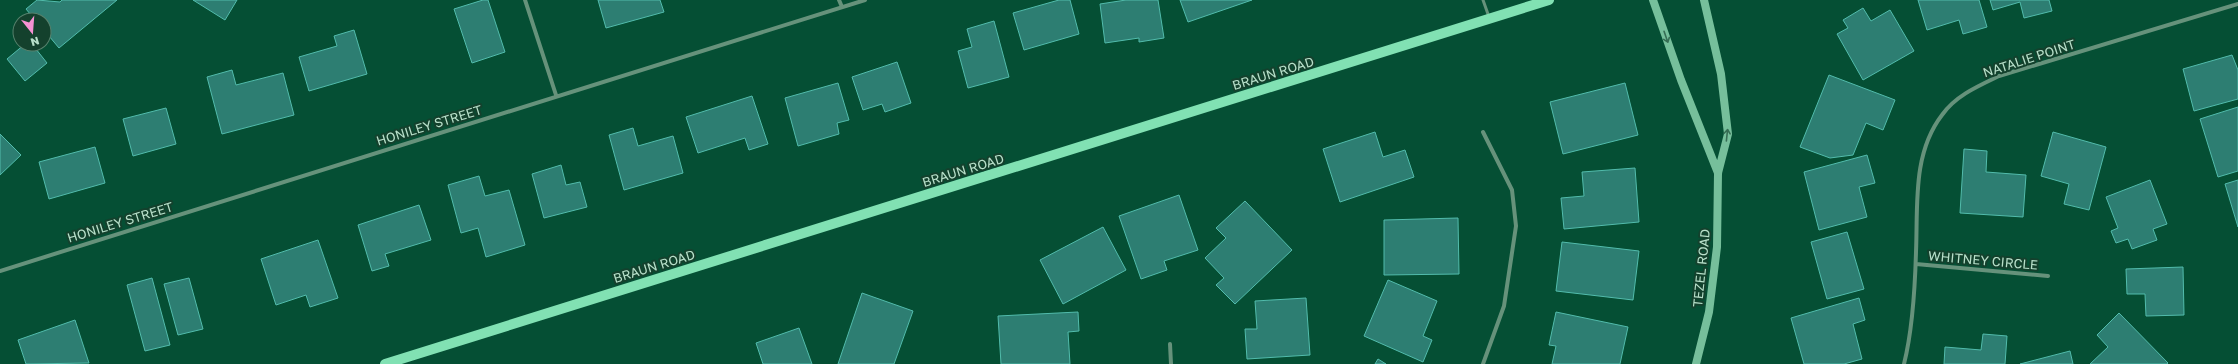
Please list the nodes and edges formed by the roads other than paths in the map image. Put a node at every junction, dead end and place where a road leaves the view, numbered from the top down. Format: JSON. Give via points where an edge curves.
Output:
{"nodes":[{"id":1,"x":525,"y":0,"type":"edge"},
{"id":2,"x":839,"y":0,"type":"edge"},
{"id":3,"x":865,"y":0,"type":"edge"},
{"id":4,"x":1483,"y":0,"type":"edge"},
{"id":5,"x":1549,"y":0,"type":"edge"},
{"id":6,"x":1653,"y":0,"type":"edge"},
{"id":7,"x":1704,"y":0,"type":"edge"},
{"id":8,"x":2238,"y":4,"type":"edge"},
{"id":9,"x":842,"y":7,"type":"junction"},
{"id":10,"x":1489,"y":19,"type":"junction"},
{"id":11,"x":556,"y":95,"type":"junction"},
{"id":12,"x":1483,"y":132,"type":"dead end"},
{"id":13,"x":1718,"y":173,"type":"junction"},
{"id":14,"x":1916,"y":264,"type":"junction"},
{"id":15,"x":0,"y":271,"type":"edge"},
{"id":16,"x":2048,"y":276,"type":"dead end"},
{"id":17,"x":1170,"y":344,"type":"dead end"},
{"id":18,"x":385,"y":364,"type":"edge"},
{"id":19,"x":1170,"y":364,"type":"edge"},
{"id":20,"x":1483,"y":364,"type":"edge"},
{"id":21,"x":1696,"y":364,"type":"edge"},
{"id":22,"x":1904,"y":364,"type":"edge"}],
"edges":[{"from":1,"to":11,"type":"street"},
{"from":2,"to":9,"type":"street"},
{"from":3,"to":9,"type":"street","name":"HONILEY STREET"},
{"from":4,"to":10,"type":"lane"},
{"from":5,"to":10,"type":"main road","name":"BRAUN ROAD"},
{"from":6,"to":13,"type":"main road","name":"TEZEL ROAD","one_way":true},
{"from":13,"to":7,"type":"main road","name":"TEZEL ROAD","one_way":true,"via":[[1728,134],[1721,74]]},
{"from":8,"to":14,"type":"street","name":"NATALIE POINT","via":[[1999,76],[1967,91],[1942,114],[1926,141],[1919,169]]},
{"from":9,"to":11,"type":"street","name":"HONILEY STREET"},
{"from":10,"to":18,"type":"main road","name":"BRAUN ROAD"},
{"from":11,"to":15,"type":"street","name":"HONILEY STREET"},
{"from":12,"to":20,"type":"street","via":[[1512,190],[1516,226],[1504,306]]},
{"from":13,"to":21,"type":"main road","name":"TEZEL ROAD","via":[[1718,247],[1709,312]]},
{"from":14,"to":16,"type":"street","name":"WHITNEY CIRCLE"},
{"from":14,"to":22,"type":"street","name":"NATALIE POINT","via":[[1909,344]]},
{"from":17,"to":19,"type":"street"}]}
